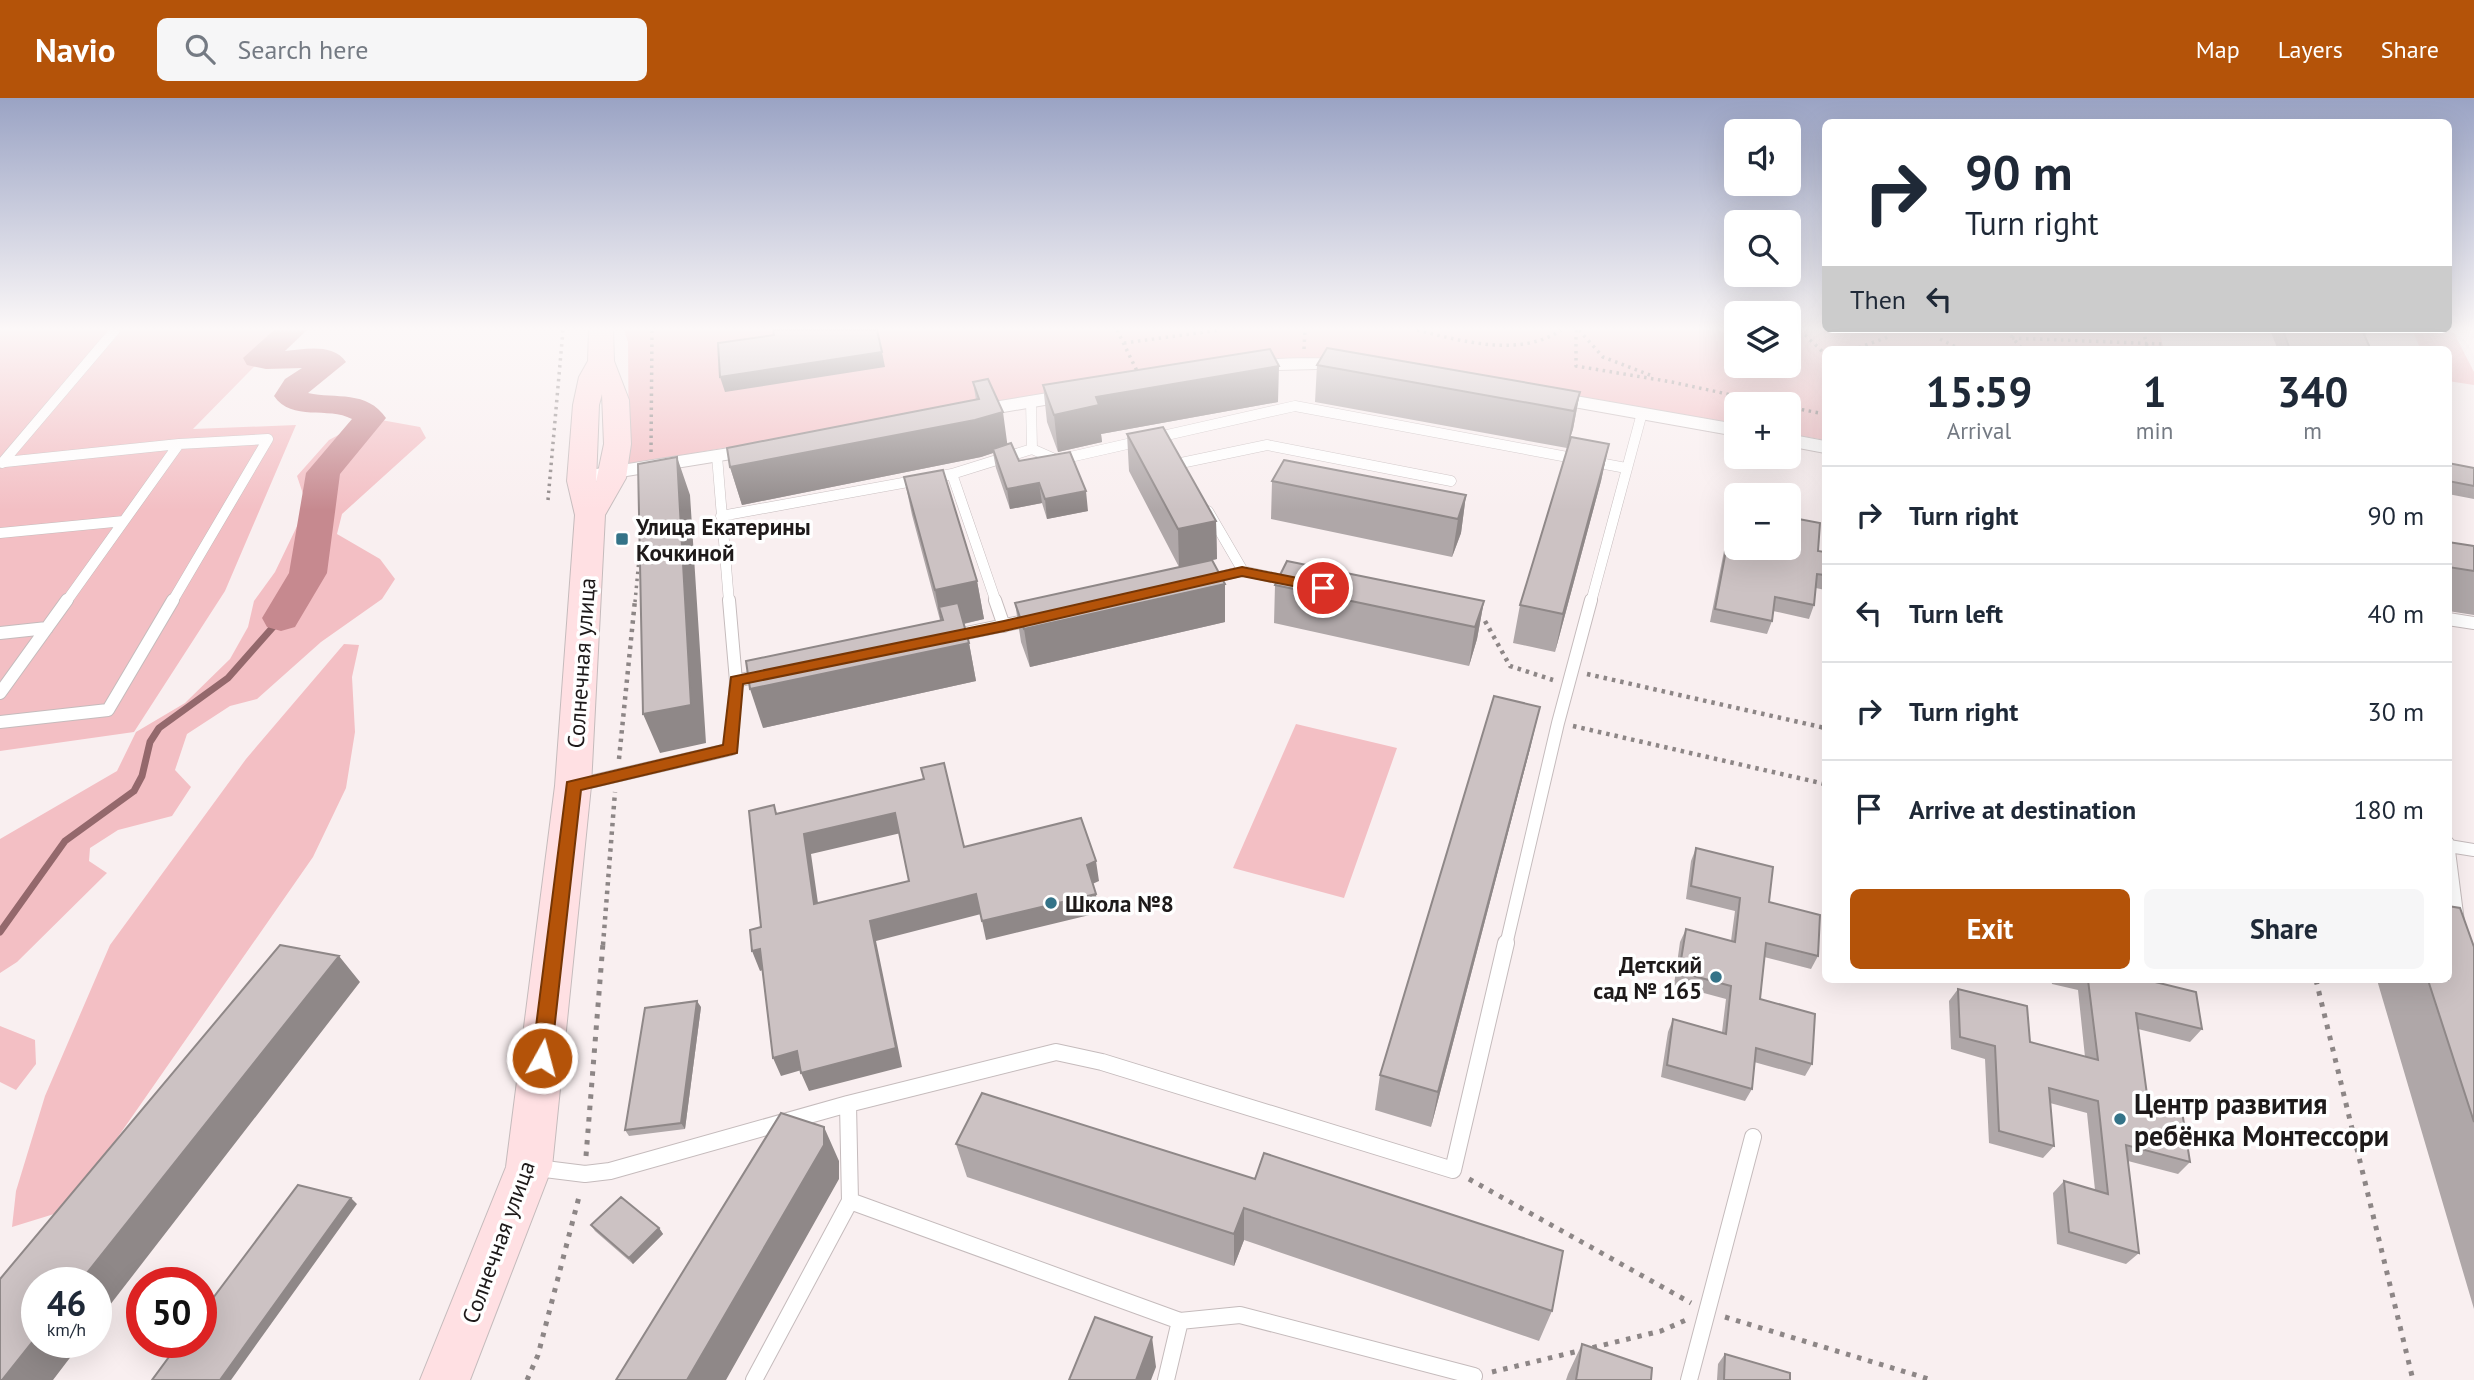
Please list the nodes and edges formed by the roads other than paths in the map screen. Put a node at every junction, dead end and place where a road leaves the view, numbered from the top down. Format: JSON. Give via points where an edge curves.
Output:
{"nodes":[{"id":1,"x":65,"y":390,"type":"edge"},
{"id":2,"x":589,"y":390,"type":"edge"},
{"id":3,"x":615,"y":390,"type":"edge"},
{"id":4,"x":1094,"y":392,"type":"edge"},
{"id":5,"x":1534,"y":395,"type":"edge"},
{"id":6,"x":1031,"y":401,"type":"junction"},
{"id":7,"x":1642,"y":413,"type":"junction"},
{"id":8,"x":949,"y":416,"type":"edge"},
{"id":9,"x":1724,"y":428,"type":"edge"},
{"id":10,"x":1801,"y":442,"type":"edge"},
{"id":11,"x":179,"y":444,"type":"junction"},
{"id":12,"x":785,"y":444,"type":"edge"},
{"id":13,"x":1822,"y":446,"type":"edge"},
{"id":14,"x":1032,"y":449,"type":"junction"},
{"id":15,"x":1173,"y":449,"type":"junction"},
{"id":16,"x":717,"y":456,"type":"junction"},
{"id":17,"x":3,"y":463,"type":"edge"},
{"id":18,"x":1626,"y":468,"type":"junction"},
{"id":19,"x":613,"y":473,"type":"junction"},
{"id":20,"x":952,"y":474,"type":"junction"},
{"id":21,"x":1188,"y":475,"type":"edge"},
{"id":22,"x":581,"y":477,"type":"junction"},
{"id":23,"x":1451,"y":481,"type":"dead end"},
{"id":24,"x":1201,"y":499,"type":"edge"},
{"id":25,"x":590,"y":515,"type":"junction"},
{"id":26,"x":721,"y":516,"type":"junction"},
{"id":27,"x":124,"y":521,"type":"junction"},
{"id":28,"x":0,"y":533,"type":"edge"},
{"id":29,"x":1242,"y":571,"type":"junction"},
{"id":30,"x":1189,"y":584,"type":"edge"},
{"id":31,"x":1310,"y":585,"type":"edge"},
{"id":32,"x":1043,"y":617,"type":"edge"},
{"id":33,"x":2452,"y":620,"type":"edge"},
{"id":34,"x":2474,"y":623,"type":"edge"},
{"id":35,"x":1004,"y":626,"type":"junction"},
{"id":36,"x":47,"y":628,"type":"junction"},
{"id":37,"x":0,"y":634,"type":"edge"},
{"id":38,"x":937,"y":640,"type":"edge"},
{"id":39,"x":776,"y":673,"type":"edge"},
{"id":40,"x":736,"y":681,"type":"junction"},
{"id":41,"x":0,"y":693,"type":"edge"},
{"id":42,"x":0,"y":722,"type":"edge"},
{"id":43,"x":573,"y":786,"type":"junction"},
{"id":44,"x":2452,"y":845,"type":"edge"},
{"id":45,"x":2474,"y":850,"type":"edge"},
{"id":46,"x":2452,"y":870,"type":"edge"},
{"id":47,"x":2460,"y":939,"type":"edge"},
{"id":48,"x":848,"y":1104,"type":"junction"},
{"id":49,"x":1753,"y":1137,"type":"dead end"},
{"id":50,"x":529,"y":1167,"type":"junction"},
{"id":51,"x":850,"y":1201,"type":"junction"},
{"id":52,"x":1180,"y":1321,"type":"junction"},
{"id":53,"x":1474,"y":1376,"type":"road end"},
{"id":54,"x":445,"y":1380,"type":"edge"},
{"id":55,"x":754,"y":1380,"type":"edge"},
{"id":56,"x":1166,"y":1380,"type":"edge"},
{"id":57,"x":1689,"y":1380,"type":"edge"}],
"edges":[{"from":1,"to":17,"type":"lane"},
{"from":2,"to":22,"type":"main road","name":"Солнечная улица"},
{"from":3,"to":19,"type":"main road","name":"Солнечная улица"},
{"from":4,"to":6,"type":"street"},
{"from":5,"to":7,"type":"street"},
{"from":6,"to":8,"type":"street"},
{"from":6,"to":14,"type":"lane"},
{"from":7,"to":9,"type":"street"},
{"from":7,"to":18,"type":"lane"},
{"from":10,"to":13,"type":"street"},
{"from":11,"to":17,"type":"lane"},
{"from":11,"to":27,"type":"lane"},
{"from":11,"to":42,"type":"lane","via":[[268,439],[108,710]]},
{"from":12,"to":16,"type":"street"},
{"from":14,"to":15,"type":"lane","via":[[1057,460],[1111,450]]},
{"from":14,"to":20,"type":"lane"},
{"from":15,"to":18,"type":"lane","via":[[1294,406]]},
{"from":15,"to":21,"type":"lane"},
{"from":15,"to":23,"type":"lane","via":[[1267,445]]},
{"from":16,"to":19,"type":"street"},
{"from":16,"to":26,"type":"lane"},
{"from":18,"to":48,"type":"lane","via":[[1558,723],[1453,1170],[1102,1062],[1056,1052]]},
{"from":19,"to":22,"type":"street"},
{"from":19,"to":25,"type":"main road","name":"Солнечная улица"},
{"from":20,"to":26,"type":"lane"},
{"from":20,"to":35,"type":"lane"},
{"from":22,"to":25,"type":"main road","name":"Солнечная улица"},
{"from":24,"to":29,"type":"lane"},
{"from":25,"to":43,"type":"main road","name":"Солнечная улица"},
{"from":26,"to":40,"type":"lane"},
{"from":27,"to":28,"type":"lane"},
{"from":27,"to":36,"type":"lane"},
{"from":29,"to":30,"type":"lane"},
{"from":29,"to":31,"type":"lane"},
{"from":32,"to":35,"type":"lane"},
{"from":33,"to":34,"type":"lane"},
{"from":35,"to":38,"type":"lane"},
{"from":36,"to":37,"type":"lane"},
{"from":36,"to":41,"type":"lane"},
{"from":39,"to":40,"type":"lane"},
{"from":40,"to":43,"type":"lane","via":[[731,749]]},
{"from":43,"to":50,"type":"main road","name":"Солнечная улица"},
{"from":44,"to":45,"type":"lane"},
{"from":46,"to":47,"type":"lane"},
{"from":48,"to":50,"type":"lane","via":[[610,1171],[585,1174]]},
{"from":48,"to":51,"type":"lane"},
{"from":49,"to":57,"type":"lane"},
{"from":50,"to":54,"type":"main road","name":"Солнечная улица"},
{"from":51,"to":52,"type":"lane"},
{"from":51,"to":55,"type":"lane"},
{"from":52,"to":53,"type":"lane","via":[[1240,1315]]},
{"from":52,"to":56,"type":"lane"}]}
